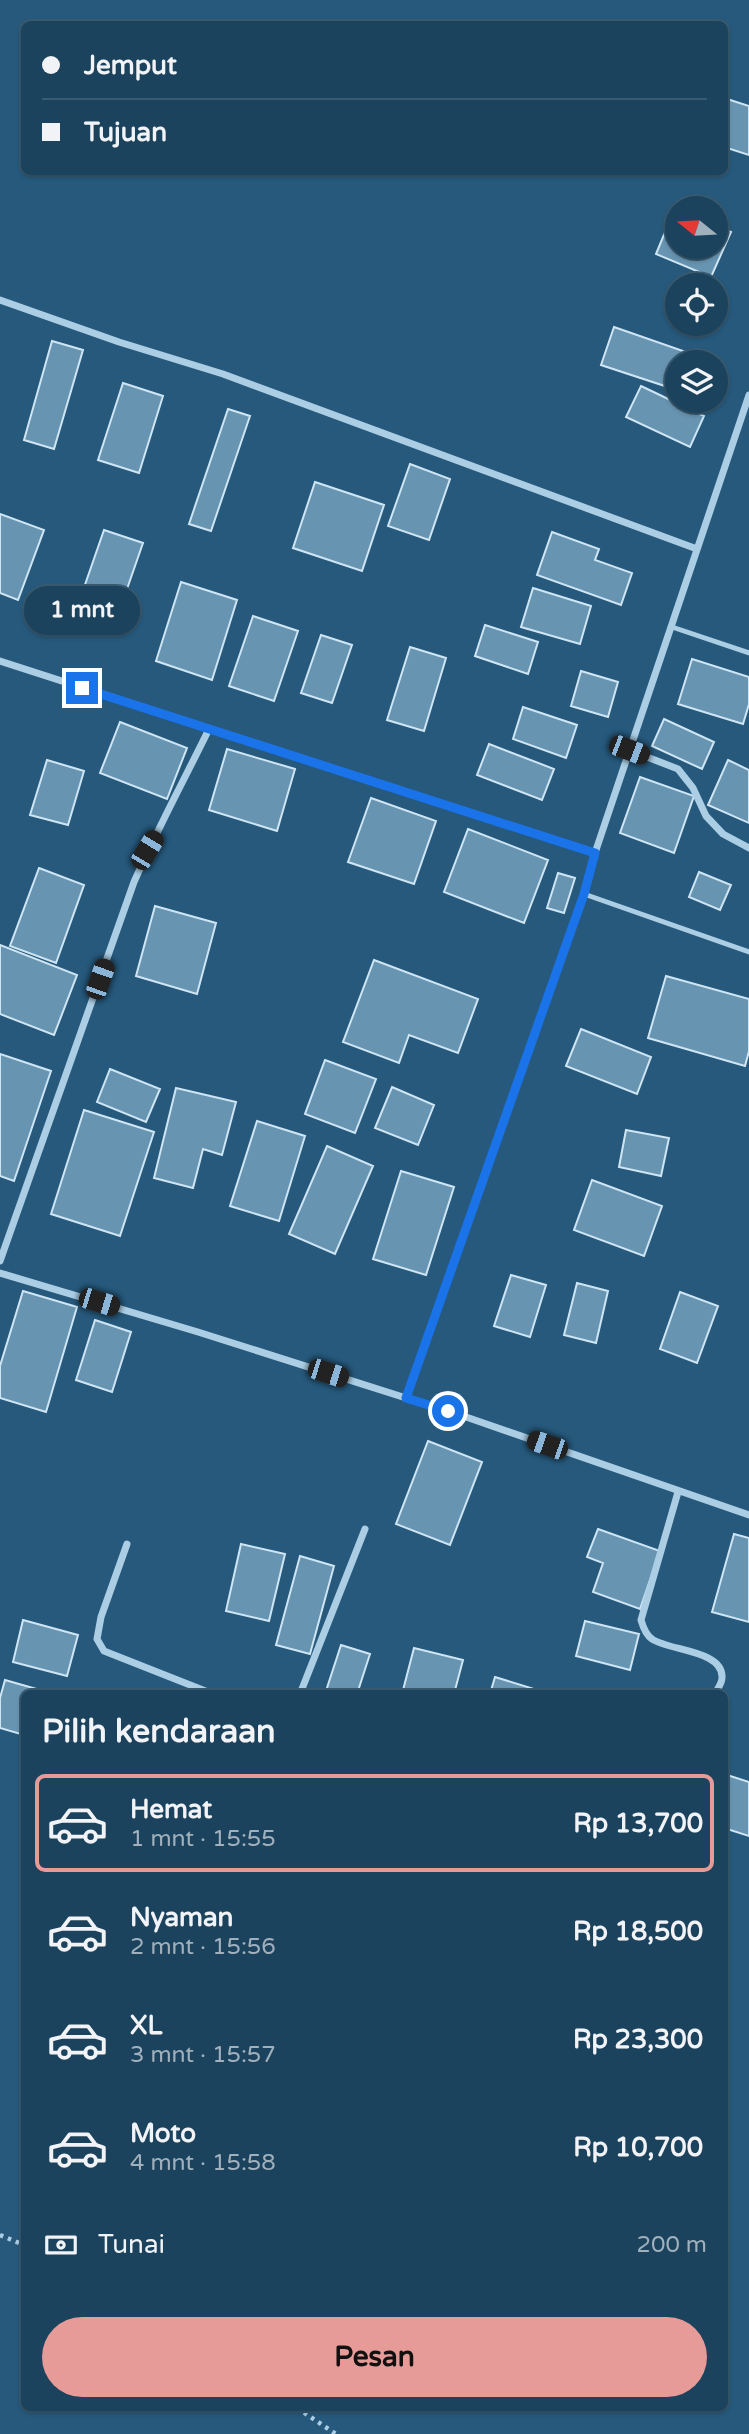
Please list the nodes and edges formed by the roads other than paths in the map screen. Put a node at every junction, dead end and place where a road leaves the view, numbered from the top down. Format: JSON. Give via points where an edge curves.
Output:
{"nodes":[{"id":1,"x":0,"y":300,"type":"edge"},
{"id":2,"x":749,"y":396,"type":"edge"},
{"id":3,"x":698,"y":549,"type":"junction"},
{"id":4,"x":672,"y":627,"type":"junction"},
{"id":5,"x":749,"y":653,"type":"edge"},
{"id":6,"x":0,"y":661,"type":"edge"},
{"id":7,"x":209,"y":729,"type":"junction"},
{"id":8,"x":629,"y":750,"type":"junction"},
{"id":9,"x":749,"y":848,"type":"edge"},
{"id":10,"x":595,"y":853,"type":"junction"},
{"id":11,"x":584,"y":894,"type":"junction"},
{"id":12,"x":749,"y":952,"type":"edge"},
{"id":13,"x":0,"y":1261,"type":"edge"},
{"id":14,"x":0,"y":1273,"type":"edge"},
{"id":15,"x":406,"y":1398,"type":"junction"},
{"id":16,"x":678,"y":1492,"type":"junction"},
{"id":17,"x":749,"y":1515,"type":"edge"},
{"id":18,"x":365,"y":1529,"type":"dead end"},
{"id":19,"x":127,"y":1544,"type":"dead end"},
{"id":20,"x":203,"y":1690,"type":"edge"},
{"id":21,"x":302,"y":1690,"type":"edge"},
{"id":22,"x":717,"y":1690,"type":"edge"}],
"edges":[{"from":1,"to":3,"type":"street","via":[[223,374]]},
{"from":2,"to":3,"type":"street"},
{"from":3,"to":4,"type":"street"},
{"from":4,"to":5,"type":"lane"},
{"from":4,"to":8,"type":"street"},
{"from":6,"to":7,"type":"street"},
{"from":7,"to":10,"type":"street"},
{"from":7,"to":13,"type":"street","via":[[130,892]]},
{"from":8,"to":9,"type":"street","via":[[678,769],[706,816],[723,834]]},
{"from":8,"to":10,"type":"street"},
{"from":10,"to":11,"type":"street"},
{"from":11,"to":12,"type":"lane"},
{"from":11,"to":15,"type":"street"},
{"from":14,"to":15,"type":"street"},
{"from":15,"to":16,"type":"street"},
{"from":16,"to":17,"type":"street"},
{"from":16,"to":22,"type":"street","via":[[641,1620],[653,1640],[711,1658],[722,1679]]},
{"from":18,"to":21,"type":"street"},
{"from":19,"to":20,"type":"street","via":[[97,1639],[104,1651]]}]}
